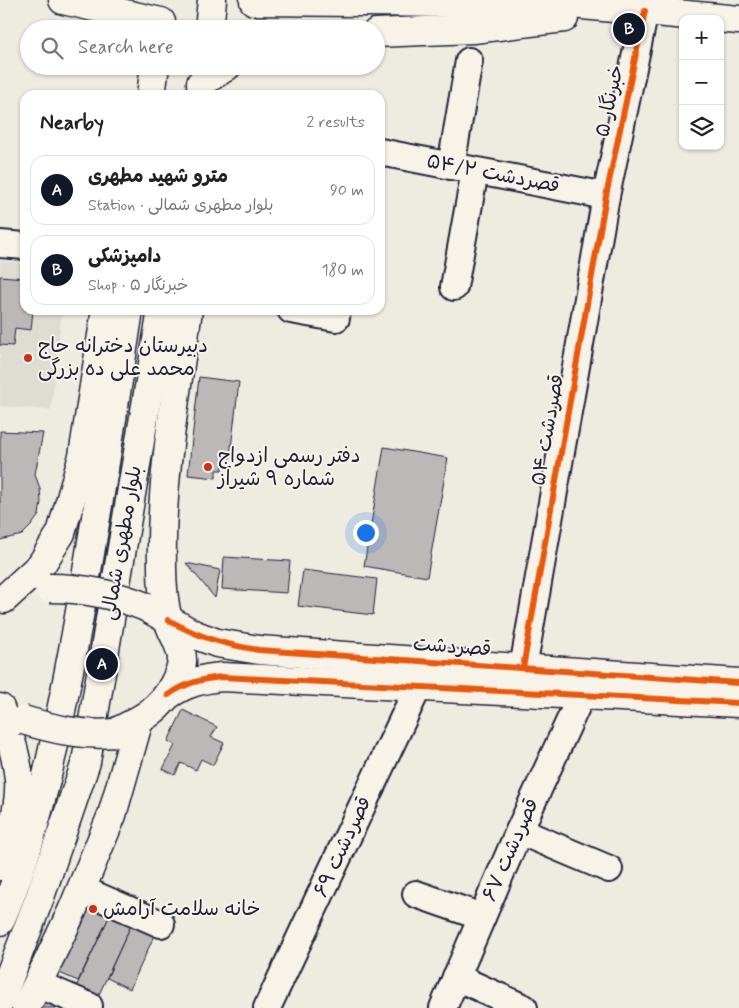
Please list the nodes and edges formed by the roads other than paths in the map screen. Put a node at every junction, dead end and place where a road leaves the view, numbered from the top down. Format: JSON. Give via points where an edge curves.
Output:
{"nodes":[{"id":1,"x":63,"y":0,"type":"edge"},
{"id":2,"x":254,"y":1,"type":"dead end"},
{"id":3,"x":634,"y":11,"type":"junction"},
{"id":4,"x":161,"y":17,"type":"edge"},
{"id":5,"x":739,"y":20,"type":"edge"},
{"id":6,"x":385,"y":33,"type":"edge"},
{"id":7,"x":469,"y":61,"type":"dead end"},
{"id":8,"x":154,"y":75,"type":"edge"},
{"id":9,"x":152,"y":90,"type":"edge"},
{"id":10,"x":385,"y":153,"type":"edge"},
{"id":11,"x":463,"y":168,"type":"junction"},
{"id":12,"x":606,"y":196,"type":"junction"},
{"id":13,"x":0,"y":244,"type":"edge"},
{"id":14,"x":20,"y":246,"type":"edge"},
{"id":15,"x":454,"y":287,"type":"dead end"},
{"id":16,"x":105,"y":315,"type":"edge"},
{"id":17,"x":128,"y":315,"type":"edge"},
{"id":18,"x":161,"y":315,"type":"edge"},
{"id":19,"x":187,"y":315,"type":"edge"},
{"id":20,"x":319,"y":315,"type":"edge"},
{"id":21,"x":336,"y":315,"type":"edge"},
{"id":22,"x":2,"y":600,"type":"edge"},
{"id":23,"x":157,"y":613,"type":"junction"},
{"id":24,"x":523,"y":668,"type":"junction"},
{"id":25,"x":739,"y":683,"type":"edge"},
{"id":26,"x":419,"y":685,"type":"junction"},
{"id":27,"x":582,"y":694,"type":"junction"},
{"id":28,"x":168,"y":695,"type":"junction"},
{"id":29,"x":739,"y":702,"type":"edge"},
{"id":30,"x":8,"y":711,"type":"edge"},
{"id":31,"x":139,"y":720,"type":"junction"},
{"id":32,"x":519,"y":831,"type":"junction"},
{"id":33,"x":0,"y":866,"type":"edge"},
{"id":34,"x":609,"y":869,"type":"dead end"},
{"id":35,"x":81,"y":889,"type":"junction"},
{"id":36,"x":416,"y":894,"type":"dead end"},
{"id":37,"x":482,"y":917,"type":"junction"},
{"id":38,"x":0,"y":920,"type":"edge"},
{"id":39,"x":161,"y":924,"type":"dead end"},
{"id":40,"x":456,"y":977,"type":"junction"},
{"id":41,"x":38,"y":984,"type":"junction"},
{"id":42,"x":0,"y":1001,"type":"edge"},
{"id":43,"x":89,"y":1006,"type":"dead end"},
{"id":44,"x":26,"y":1008,"type":"edge"},
{"id":45,"x":267,"y":1008,"type":"edge"},
{"id":46,"x":442,"y":1008,"type":"edge"},
{"id":47,"x":524,"y":1008,"type":"edge"}],
"edges":[{"from":1,"to":4,"type":"main road"},
{"from":2,"to":3,"type":"main road","via":[[572,4]]},
{"from":3,"to":5,"type":"main road"},
{"from":3,"to":6,"type":"main road","via":[[473,29]]},
{"from":3,"to":12,"type":"street","name":"۵ خبرنگار"},
{"from":7,"to":11,"type":"street"},
{"from":8,"to":9,"type":"main road"},
{"from":10,"to":11,"type":"street","name":"۵۴/۲ قصردشت"},
{"from":11,"to":12,"type":"street","name":"۵۴/۲ قصردشت"},
{"from":11,"to":15,"type":"street"},
{"from":12,"to":24,"type":"street","name":"۵۴ قصردشت"},
{"from":13,"to":14,"type":"street"},
{"from":16,"to":22,"type":"main road","via":[[83,456],[61,534],[41,564]]},
{"from":17,"to":38,"type":"main road","name":"بلوار مطهرى شمالى","via":[[54,754],[18,879]]},
{"from":18,"to":42,"type":"main road","name":"بلوار مطهرى شمالى","via":[[86,762]]},
{"from":19,"to":23,"type":"main road","via":[[166,471]]},
{"from":20,"to":21,"type":"street","via":[[336,318]]},
{"from":22,"to":23,"type":"main road","name":"قصردشت","bridge":true,"via":[[17,592],[77,588],[117,595]]},
{"from":23,"to":24,"type":"main road","name":"قصردشت","via":[[217,643],[259,650]]},
{"from":23,"to":28,"type":"main road","via":[[178,642],[182,663]]},
{"from":24,"to":25,"type":"main road","name":"قصردشت"},
{"from":26,"to":27,"type":"main road","name":"قصردشت"},
{"from":26,"to":28,"type":"main road","name":"قصردشت","via":[[222,677],[184,684]]},
{"from":26,"to":45,"type":"street","name":"۶۹ قصردشت"},
{"from":27,"to":29,"type":"main road","name":"قصردشت"},
{"from":27,"to":32,"type":"street","name":"۶۷ قصردشت"},
{"from":28,"to":31,"type":"main road","via":[[159,707]]},
{"from":30,"to":31,"type":"main road","bridge":true,"via":[[52,729],[94,735],[114,733]]},
{"from":30,"to":33,"type":"main road","via":[[19,781],[13,827]]},
{"from":31,"to":35,"type":"main road","via":[[112,815]]},
{"from":32,"to":34,"type":"street"},
{"from":32,"to":37,"type":"street","name":"۶۷ قصردشت"},
{"from":35,"to":39,"type":"street"},
{"from":35,"to":41,"type":"main road"},
{"from":36,"to":37,"type":"street"},
{"from":37,"to":40,"type":"street","name":"۶۷ قصردشت"},
{"from":40,"to":46,"type":"street","name":"۶۷ قصردشت"},
{"from":40,"to":47,"type":"street"},
{"from":41,"to":43,"type":"street"},
{"from":41,"to":44,"type":"main road"}]}
